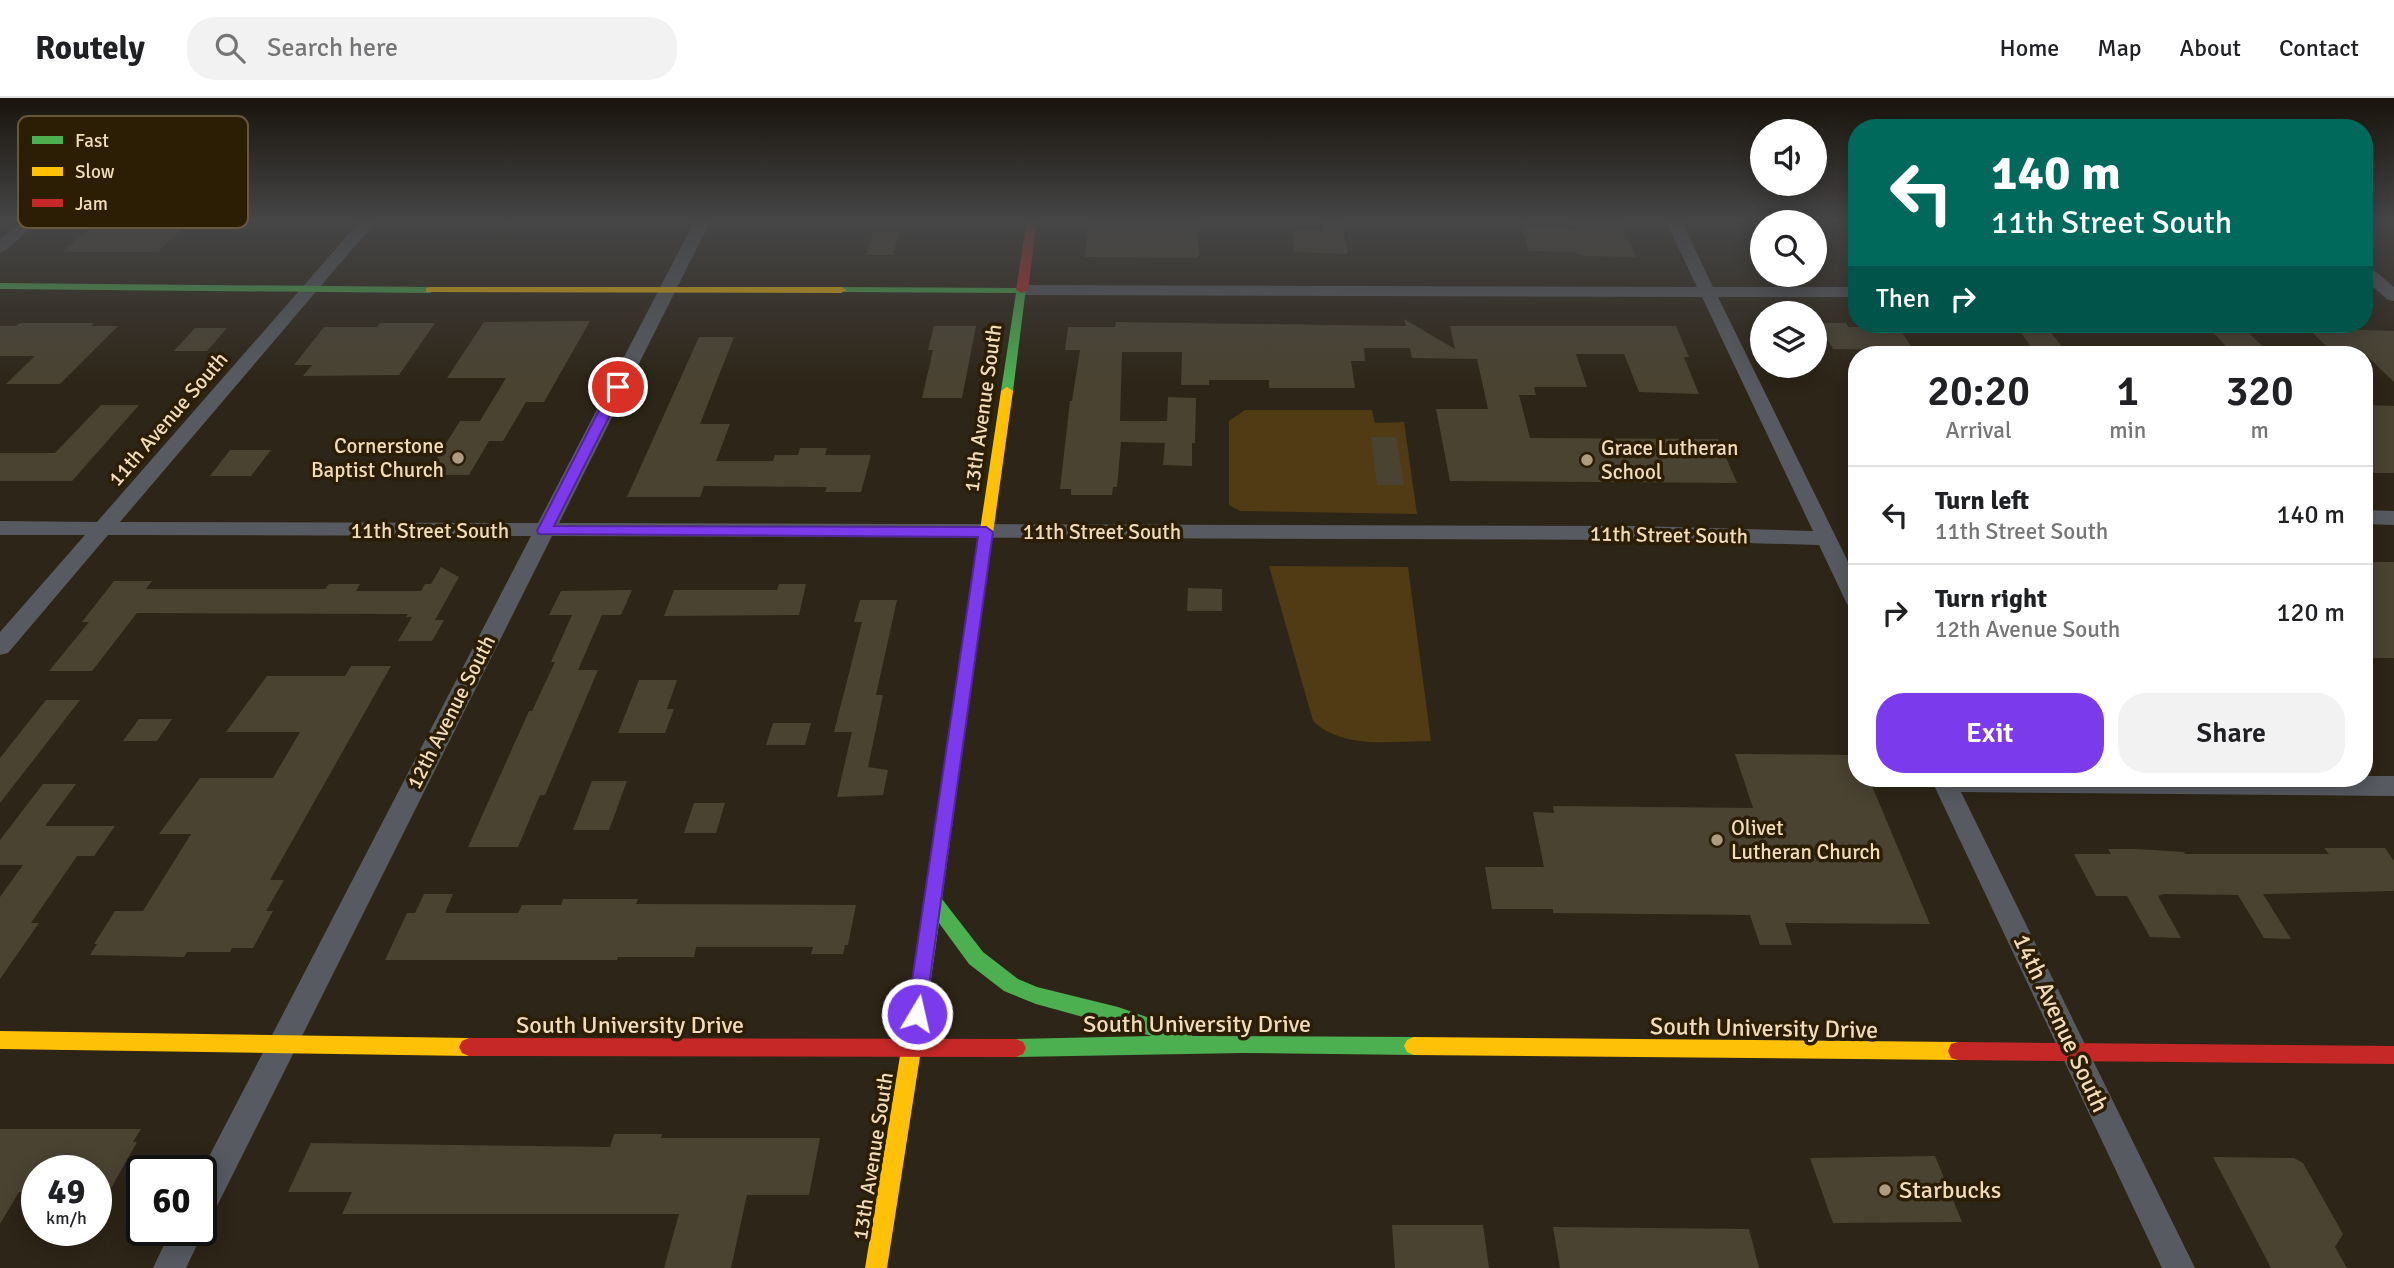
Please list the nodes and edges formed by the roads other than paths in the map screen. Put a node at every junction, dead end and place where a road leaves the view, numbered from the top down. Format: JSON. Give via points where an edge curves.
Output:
{"nodes":[{"id":1,"x":322,"y":275,"type":"edge"},
{"id":2,"x":675,"y":275,"type":"edge"},
{"id":3,"x":1024,"y":275,"type":"edge"},
{"id":4,"x":1700,"y":275,"type":"edge"},
{"id":5,"x":2373,"y":277,"type":"edge"},
{"id":6,"x":0,"y":286,"type":"edge"},
{"id":7,"x":310,"y":288,"type":"junction"},
{"id":8,"x":1022,"y":290,"type":"junction"},
{"id":9,"x":667,"y":291,"type":"junction"},
{"id":10,"x":1708,"y":291,"type":"junction"},
{"id":11,"x":1848,"y":292,"type":"edge"},
{"id":12,"x":2373,"y":293,"type":"edge"},
{"id":13,"x":2393,"y":294,"type":"edge"},
{"id":14,"x":2373,"y":517,"type":"edge"},
{"id":15,"x":2394,"y":517,"type":"edge"},
{"id":16,"x":0,"y":528,"type":"edge"},
{"id":17,"x":102,"y":529,"type":"junction"},
{"id":18,"x":544,"y":531,"type":"junction"},
{"id":19,"x":986,"y":532,"type":"junction"},
{"id":20,"x":1826,"y":538,"type":"junction"},
{"id":21,"x":1848,"y":583,"type":"edge"},
{"id":22,"x":0,"y":647,"type":"edge"},
{"id":23,"x":1947,"y":787,"type":"edge"},
{"id":24,"x":934,"y":902,"type":"junction"},
{"id":25,"x":0,"y":1040,"type":"edge"},
{"id":26,"x":1203,"y":1045,"type":"junction"},
{"id":27,"x":281,"y":1046,"type":"junction"},
{"id":28,"x":911,"y":1050,"type":"junction"},
{"id":29,"x":2077,"y":1054,"type":"junction"},
{"id":30,"x":2394,"y":1055,"type":"edge"},
{"id":31,"x":217,"y":1173,"type":"edge"},
{"id":32,"x":180,"y":1246,"type":"edge"},
{"id":33,"x":169,"y":1268,"type":"edge"},
{"id":34,"x":876,"y":1268,"type":"edge"},
{"id":35,"x":2179,"y":1268,"type":"edge"}],
"edges":[{"from":1,"to":7,"type":"street","name":"11th Avenue South"},
{"from":2,"to":9,"type":"street","name":"12th Avenue South"},
{"from":3,"to":8,"type":"main road","name":"13th Avenue South"},
{"from":4,"to":10,"type":"street"},
{"from":5,"to":13,"type":"street"},
{"from":6,"to":7,"type":"main road"},
{"from":7,"to":9,"type":"main road"},
{"from":7,"to":17,"type":"street","name":"11th Avenue South"},
{"from":8,"to":9,"type":"main road"},
{"from":8,"to":10,"type":"street"},
{"from":8,"to":19,"type":"main road","name":"13th Avenue South"},
{"from":9,"to":18,"type":"street","name":"12th Avenue South"},
{"from":10,"to":11,"type":"street"},
{"from":10,"to":20,"type":"street"},
{"from":12,"to":13,"type":"street"},
{"from":14,"to":15,"type":"street"},
{"from":16,"to":17,"type":"street","name":"11th Street South"},
{"from":17,"to":18,"type":"street","name":"11th Street South"},
{"from":17,"to":22,"type":"street","name":"11th Avenue South"},
{"from":18,"to":19,"type":"street","name":"11th Street South"},
{"from":18,"to":27,"type":"street","name":"12th Avenue South"},
{"from":19,"to":20,"type":"street","name":"11th Street South","via":[[1623,533]]},
{"from":19,"to":24,"type":"main road","name":"13th Avenue South"},
{"from":20,"to":21,"type":"street"},
{"from":23,"to":29,"type":"street","name":"14th Avenue South"},
{"from":24,"to":26,"type":"main road","via":[[976,958],[1012,985]]},
{"from":24,"to":28,"type":"main road","name":"13th Avenue South"},
{"from":25,"to":27,"type":"main road","name":"South University Drive"},
{"from":26,"to":28,"type":"main road","name":"South University Drive"},
{"from":26,"to":29,"type":"main road","name":"South University Drive"},
{"from":27,"to":28,"type":"main road","name":"South University Drive"},
{"from":27,"to":31,"type":"street","name":"12th Avenue South"},
{"from":28,"to":34,"type":"main road","name":"13th Avenue South"},
{"from":29,"to":30,"type":"main road","name":"South University Drive"},
{"from":29,"to":35,"type":"street","name":"14th Avenue South"},
{"from":32,"to":33,"type":"street"}]}
